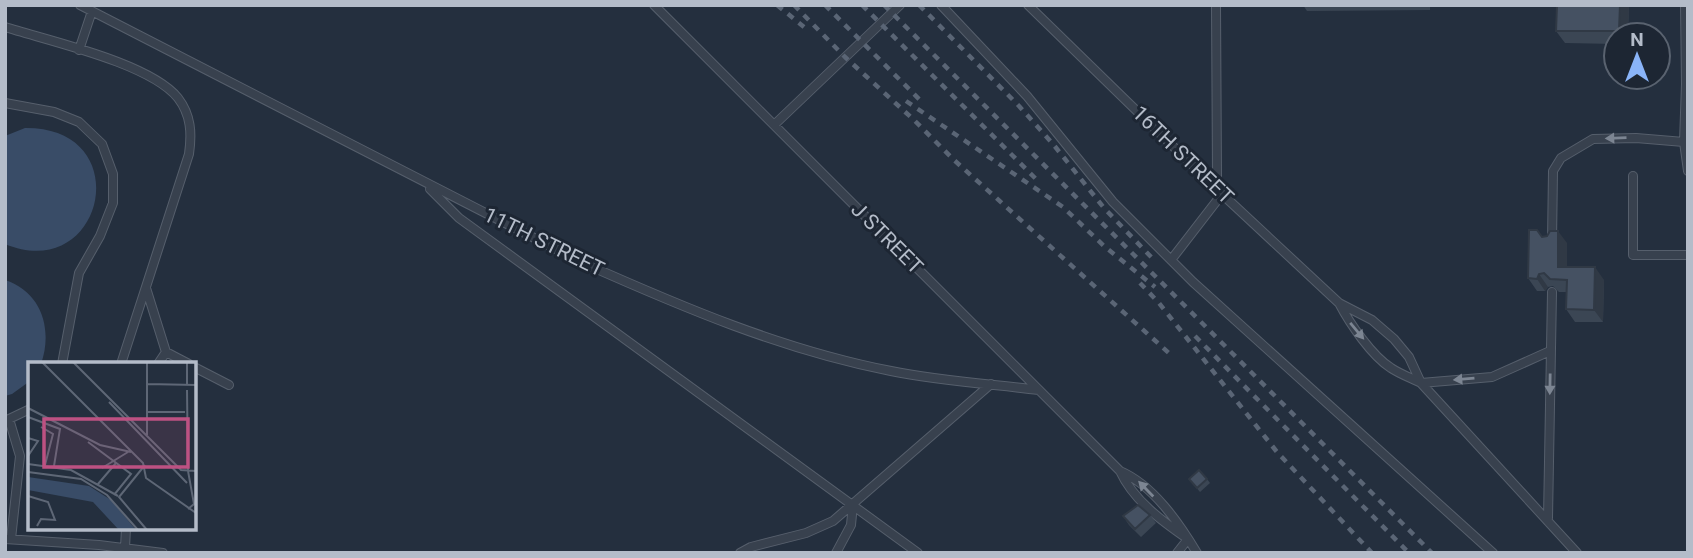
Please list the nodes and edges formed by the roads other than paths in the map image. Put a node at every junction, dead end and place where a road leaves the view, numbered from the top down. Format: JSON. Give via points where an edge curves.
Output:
{"nodes":[{"id":1,"x":80,"y":5,"type":"edge"},
{"id":2,"x":654,"y":5,"type":"edge"},
{"id":3,"x":900,"y":5,"type":"edge"},
{"id":4,"x":941,"y":5,"type":"edge"},
{"id":5,"x":1028,"y":5,"type":"edge"},
{"id":6,"x":1216,"y":5,"type":"edge"},
{"id":7,"x":1685,"y":5,"type":"edge"},
{"id":8,"x":92,"y":12,"type":"junction"},
{"id":9,"x":5,"y":27,"type":"edge"},
{"id":10,"x":79,"y":50,"type":"junction"},
{"id":11,"x":5,"y":103,"type":"edge"},
{"id":12,"x":774,"y":125,"type":"junction"},
{"id":13,"x":1684,"y":142,"type":"junction"},
{"id":14,"x":1688,"y":171,"type":"edge"},
{"id":15,"x":1633,"y":176,"type":"dead end"},
{"id":16,"x":424,"y":183,"type":"junction"},
{"id":17,"x":1215,"y":188,"type":"junction"},
{"id":18,"x":1222,"y":194,"type":"junction"},
{"id":19,"x":1552,"y":243,"type":"edge"},
{"id":20,"x":1688,"y":255,"type":"edge"},
{"id":21,"x":1171,"y":260,"type":"junction"},
{"id":22,"x":146,"y":288,"type":"junction"},
{"id":23,"x":1552,"y":292,"type":"dead end"},
{"id":24,"x":1339,"y":303,"type":"junction"},
{"id":25,"x":1550,"y":351,"type":"junction"},
{"id":26,"x":166,"y":352,"type":"junction"},
{"id":27,"x":62,"y":362,"type":"edge"},
{"id":28,"x":122,"y":362,"type":"edge"},
{"id":29,"x":159,"y":362,"type":"edge"},
{"id":30,"x":184,"y":362,"type":"edge"},
{"id":31,"x":196,"y":368,"type":"edge"},
{"id":32,"x":1421,"y":383,"type":"junction"},
{"id":33,"x":991,"y":384,"type":"junction"},
{"id":34,"x":229,"y":385,"type":"dead end"},
{"id":35,"x":1039,"y":390,"type":"junction"},
{"id":36,"x":28,"y":410,"type":"edge"},
{"id":37,"x":7,"y":419,"type":"edge"},
{"id":38,"x":853,"y":504,"type":"junction"},
{"id":39,"x":1548,"y":518,"type":"junction"},
{"id":40,"x":125,"y":530,"type":"edge"},
{"id":41,"x":8,"y":539,"type":"edge"},
{"id":42,"x":1188,"y":539,"type":"junction"},
{"id":43,"x":125,"y":548,"type":"junction"},
{"id":44,"x":163,"y":553,"type":"edge"},
{"id":45,"x":740,"y":553,"type":"edge"},
{"id":46,"x":836,"y":553,"type":"edge"},
{"id":47,"x":918,"y":553,"type":"edge"},
{"id":48,"x":1177,"y":553,"type":"edge"},
{"id":49,"x":1197,"y":553,"type":"edge"},
{"id":50,"x":1493,"y":553,"type":"edge"},
{"id":51,"x":1577,"y":553,"type":"edge"}],
"edges":[{"from":1,"to":8,"type":"lane","name":"11TH STREET"},
{"from":2,"to":12,"type":"lane","name":"J STREET"},
{"from":3,"to":12,"type":"lane"},
{"from":4,"to":21,"type":"lane","via":[[1027,96],[1113,202]]},
{"from":5,"to":17,"type":"lane","name":"16TH STREET"},
{"from":6,"to":17,"type":"lane"},
{"from":7,"to":13,"type":"lane"},
{"from":8,"to":10,"type":"lane"},
{"from":8,"to":16,"type":"lane","name":"11TH STREET"},
{"from":9,"to":10,"type":"lane"},
{"from":10,"to":22,"type":"lane","via":[[155,80],[177,96],[188,115],[189,154]]},
{"from":11,"to":27,"type":"lane","via":[[79,122],[102,144],[113,174],[113,204],[79,273]]},
{"from":12,"to":35,"type":"lane","name":"J STREET"},
{"from":13,"to":14,"type":"lane"},
{"from":13,"to":19,"type":"lane","one_way":true,"via":[[1593,139],[1561,158],[1553,171]]},
{"from":15,"to":20,"type":"lane","via":[[1633,255]]},
{"from":16,"to":33,"type":"lane","name":"11TH STREET","via":[[581,262],[750,333],[892,372]]},
{"from":16,"to":38,"type":"lane","via":[[459,218]]},
{"from":17,"to":18,"type":"lane","name":"16TH STREET"},
{"from":18,"to":21,"type":"lane"},
{"from":18,"to":24,"type":"lane","name":"16TH STREET"},
{"from":21,"to":50,"type":"lane"},
{"from":22,"to":26,"type":"lane"},
{"from":22,"to":28,"type":"lane"},
{"from":23,"to":25,"type":"lane"},
{"from":24,"to":32,"type":"lane","name":"16TH STREET","one_way":true,"via":[[1390,368]]},
{"from":24,"to":32,"type":"lane","name":"16TH STREET","via":[[1372,320],[1394,339]]},
{"from":25,"to":32,"type":"lane","one_way":true,"via":[[1492,377]]},
{"from":25,"to":39,"type":"lane","one_way":true},
{"from":26,"to":29,"type":"lane"},
{"from":26,"to":30,"type":"lane"},
{"from":31,"to":34,"type":"lane"},
{"from":32,"to":39,"type":"lane","name":"16TH STREET"},
{"from":33,"to":35,"type":"lane","name":"11TH STREET"},
{"from":33,"to":38,"type":"lane"},
{"from":35,"to":42,"type":"lane","name":"J STREET","via":[[1120,471],[1138,498]]},
{"from":36,"to":37,"type":"lane"},
{"from":37,"to":41,"type":"lane","via":[[20,456]]},
{"from":38,"to":45,"type":"lane","via":[[833,521],[806,533]]},
{"from":38,"to":46,"type":"lane","via":[[851,525]]},
{"from":38,"to":47,"type":"lane"},
{"from":39,"to":51,"type":"lane","name":"16TH STREET"},
{"from":40,"to":43,"type":"lane"},
{"from":41,"to":43,"type":"lane"},
{"from":42,"to":48,"type":"lane"},
{"from":42,"to":49,"type":"lane","name":"J STREET"},
{"from":43,"to":44,"type":"lane"}]}
